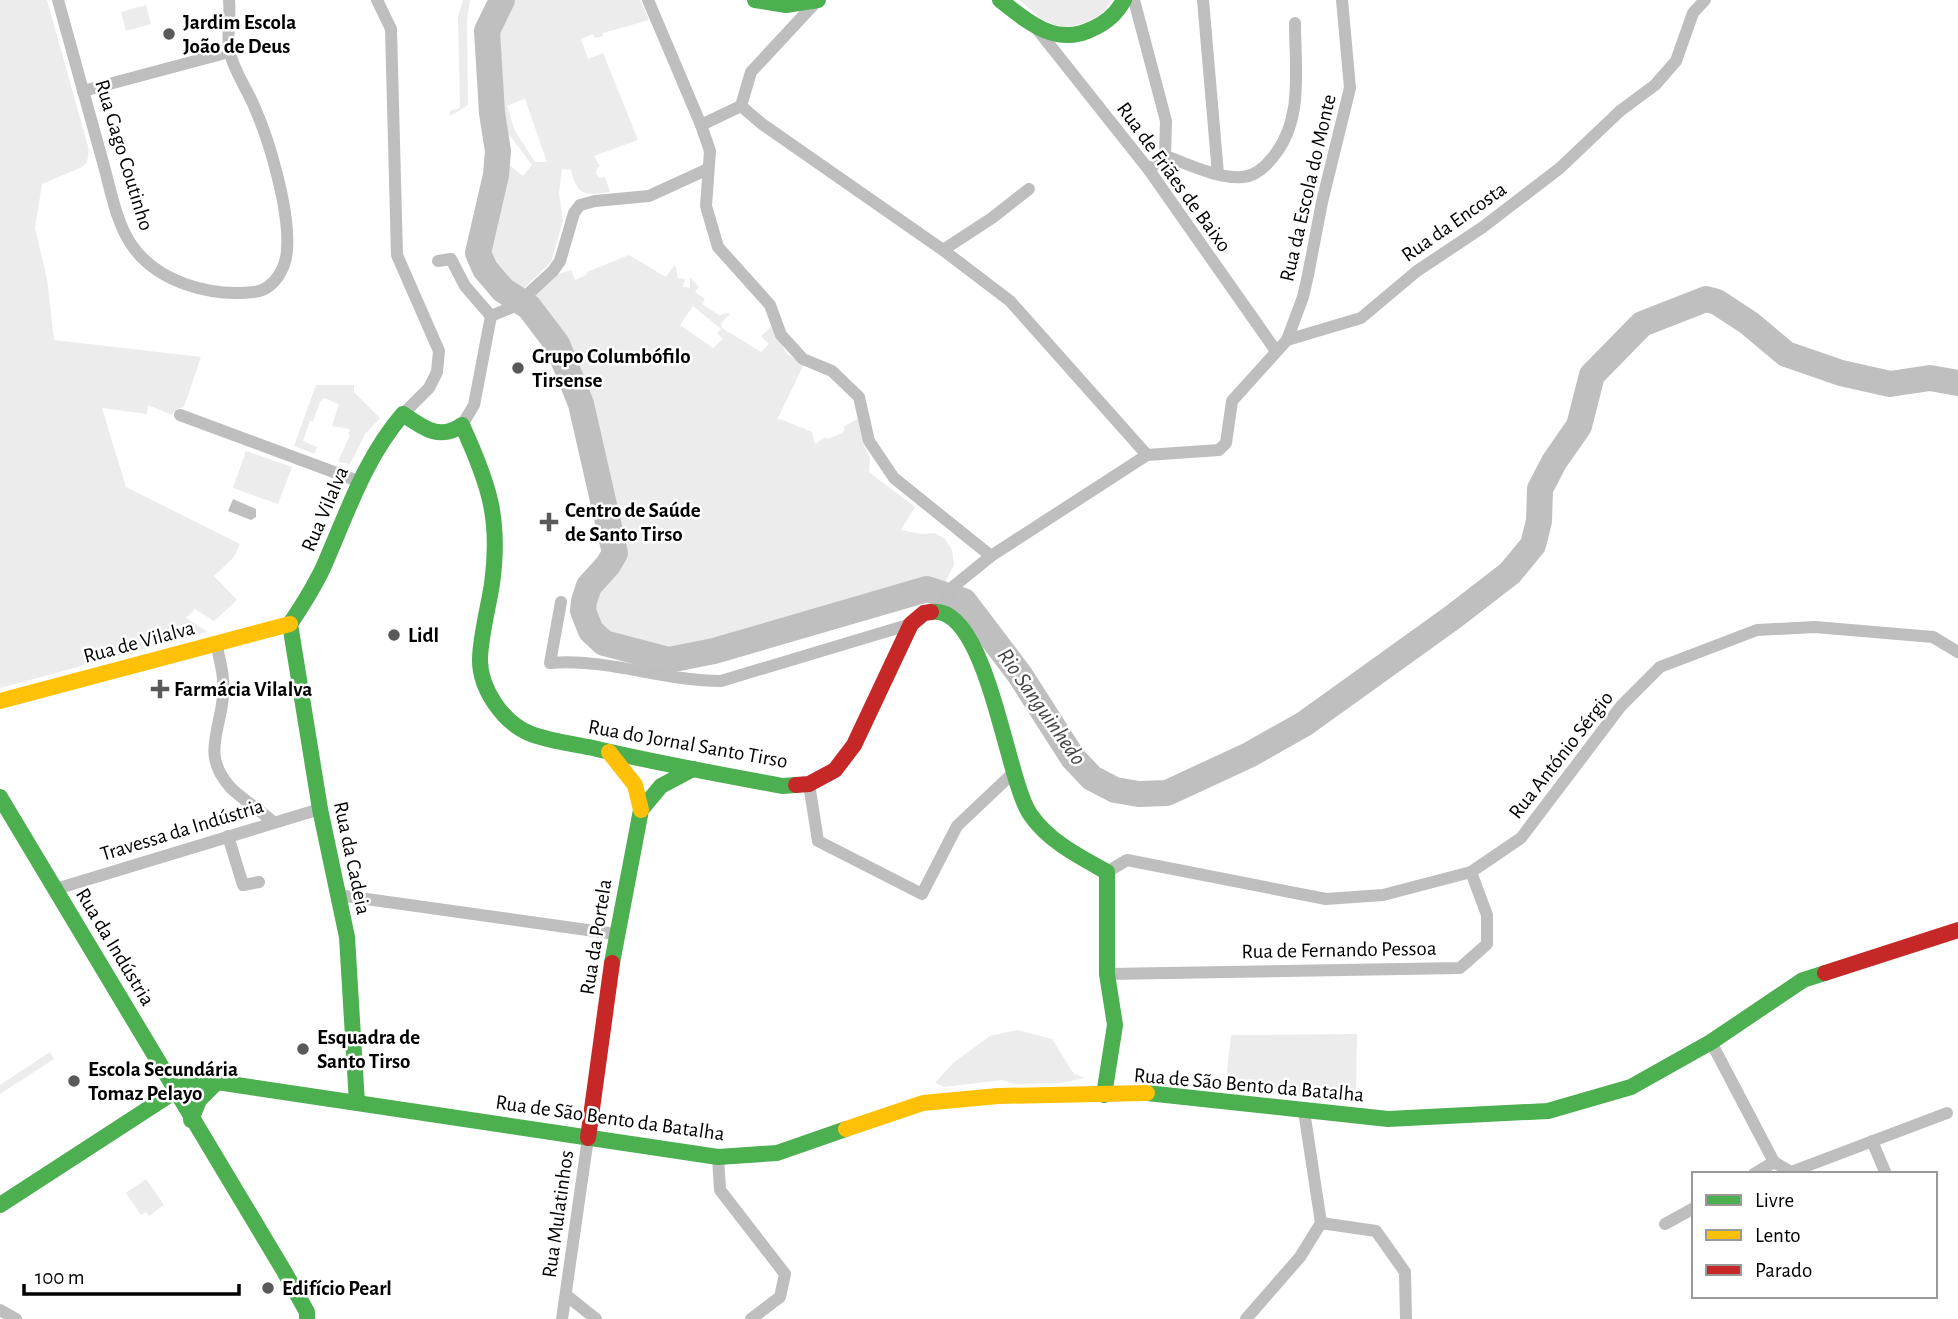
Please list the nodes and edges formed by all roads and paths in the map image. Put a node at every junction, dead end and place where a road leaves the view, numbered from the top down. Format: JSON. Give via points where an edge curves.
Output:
{"nodes":[{"id":1,"x":58,"y":0,"type":"edge"},
{"id":2,"x":229,"y":0,"type":"edge"},
{"id":3,"x":377,"y":0,"type":"edge"},
{"id":4,"x":648,"y":0,"type":"edge"},
{"id":5,"x":755,"y":0,"type":"edge"},
{"id":6,"x":818,"y":0,"type":"edge"},
{"id":7,"x":1124,"y":0,"type":"edge"},
{"id":8,"x":1134,"y":0,"type":"edge"},
{"id":9,"x":1203,"y":0,"type":"edge"},
{"id":10,"x":1342,"y":0,"type":"edge"},
{"id":11,"x":1705,"y":0,"type":"edge"},
{"id":12,"x":790,"y":3,"type":"edge"},
{"id":13,"x":1005,"y":4,"type":"edge"},
{"id":14,"x":1295,"y":23,"type":"dead end"},
{"id":15,"x":1037,"y":29,"type":"junction"},
{"id":16,"x":229,"y":52,"type":"junction"},
{"id":17,"x":83,"y":91,"type":"junction"},
{"id":18,"x":741,"y":106,"type":"junction"},
{"id":19,"x":701,"y":125,"type":"junction"},
{"id":20,"x":1165,"y":156,"type":"junction"},
{"id":21,"x":708,"y":169,"type":"junction"},
{"id":22,"x":1149,"y":170,"type":"junction"},
{"id":23,"x":1218,"y":174,"type":"junction"},
{"id":24,"x":1029,"y":189,"type":"dead end"},
{"id":25,"x":943,"y":250,"type":"junction"},
{"id":26,"x":438,"y":261,"type":"dead end"},
{"id":27,"x":491,"y":316,"type":"junction"},
{"id":28,"x":1287,"y":340,"type":"junction"},
{"id":29,"x":1276,"y":351,"type":"junction"},
{"id":30,"x":403,"y":414,"type":"junction"},
{"id":31,"x":180,"y":415,"type":"dead end"},
{"id":32,"x":462,"y":425,"type":"junction"},
{"id":33,"x":1147,"y":455,"type":"junction"},
{"id":34,"x":358,"y":481,"type":"junction"},
{"id":35,"x":991,"y":556,"type":"junction"},
{"id":36,"x":561,"y":601,"type":"dead end"},
{"id":37,"x":940,"y":607,"type":"junction"},
{"id":38,"x":290,"y":624,"type":"junction"},
{"id":39,"x":911,"y":624,"type":"junction"},
{"id":40,"x":216,"y":643,"type":"junction"},
{"id":41,"x":1958,"y":652,"type":"edge"},
{"id":42,"x":0,"y":701,"type":"edge"},
{"id":43,"x":608,"y":752,"type":"junction"},
{"id":44,"x":693,"y":769,"type":"junction"},
{"id":45,"x":1014,"y":772,"type":"junction"},
{"id":46,"x":809,"y":783,"type":"junction"},
{"id":47,"x":0,"y":797,"type":"edge"},
{"id":48,"x":320,"y":809,"type":"junction"},
{"id":49,"x":641,"y":810,"type":"junction"},
{"id":50,"x":273,"y":822,"type":"junction"},
{"id":51,"x":228,"y":836,"type":"junction"},
{"id":52,"x":1107,"y":872,"type":"junction"},
{"id":53,"x":1471,"y":872,"type":"junction"},
{"id":54,"x":259,"y":882,"type":"dead end"},
{"id":55,"x":56,"y":889,"type":"junction"},
{"id":56,"x":338,"y":895,"type":"junction"},
{"id":57,"x":1958,"y":930,"type":"edge"},
{"id":58,"x":616,"y":934,"type":"junction"},
{"id":59,"x":1107,"y":974,"type":"junction"},
{"id":60,"x":1711,"y":1042,"type":"junction"},
{"id":61,"x":217,"y":1082,"type":"junction"},
{"id":62,"x":174,"y":1090,"type":"junction"},
{"id":63,"x":1104,"y":1095,"type":"junction"},
{"id":64,"x":357,"y":1103,"type":"junction"},
{"id":65,"x":1304,"y":1111,"type":"junction"},
{"id":66,"x":1947,"y":1113,"type":"dead end"},
{"id":67,"x":191,"y":1120,"type":"junction"},
{"id":68,"x":588,"y":1138,"type":"junction"},
{"id":69,"x":1872,"y":1141,"type":"junction"},
{"id":70,"x":718,"y":1157,"type":"junction"},
{"id":71,"x":1774,"y":1162,"type":"junction"},
{"id":72,"x":1757,"y":1172,"type":"edge"},
{"id":73,"x":1885,"y":1172,"type":"edge"},
{"id":74,"x":0,"y":1205,"type":"edge"},
{"id":75,"x":1692,"y":1209,"type":"edge"},
{"id":76,"x":1321,"y":1223,"type":"junction"},
{"id":77,"x":1665,"y":1224,"type":"dead end"},
{"id":78,"x":566,"y":1295,"type":"junction"},
{"id":79,"x":307,"y":1319,"type":"edge"},
{"id":80,"x":562,"y":1319,"type":"edge"},
{"id":81,"x":596,"y":1319,"type":"edge"},
{"id":82,"x":751,"y":1319,"type":"edge"},
{"id":83,"x":1246,"y":1319,"type":"edge"},
{"id":84,"x":1406,"y":1319,"type":"edge"}],
"edges":[{"from":1,"to":17,"type":"street","name":"Rua Gago Coutinho"},
{"from":2,"to":16,"type":"street"},
{"from":3,"to":30,"type":"street","via":[[391,29],[397,255],[439,352],[437,373],[429,388]]},
{"from":4,"to":19,"type":"street"},
{"from":5,"to":12,"type":"street"},
{"from":6,"to":12,"type":"street"},
{"from":6,"to":18,"type":"street","via":[[751,72]]},
{"from":7,"to":15,"type":"street","via":[[1105,22],[1087,33],[1064,37]]},
{"from":8,"to":20,"type":"street","via":[[1166,121]]},
{"from":9,"to":23,"type":"street"},
{"from":10,"to":28,"type":"street","name":"Rua da Escola do Monte","via":[[1350,88],[1303,297]]},
{"from":11,"to":28,"type":"street","name":"Rua da Encosta","via":[[1693,13],[1676,61],[1560,168],[1360,318]]},
{"from":13,"to":15,"type":"street"},
{"from":14,"to":23,"type":"street","via":[[1295,102],[1283,145],[1266,167],[1244,177]]},
{"from":15,"to":22,"type":"street","name":"Rua de Friães de Baixo"},
{"from":16,"to":17,"type":"street"},
{"from":16,"to":17,"type":"street","name":"Rua Gago Coutinho","via":[[256,109],[277,171],[287,237],[284,266],[276,279],[258,292],[182,283],[143,258],[122,227]]},
{"from":18,"to":19,"type":"street"},
{"from":18,"to":25,"type":"street"},
{"from":19,"to":21,"type":"street","via":[[710,151]]},
{"from":20,"to":22,"type":"street"},
{"from":20,"to":23,"type":"street"},
{"from":21,"to":27,"type":"street","via":[[649,196],[580,205],[553,271],[519,302]]},
{"from":21,"to":35,"type":"street","via":[[706,206],[718,247],[770,305],[781,335],[803,359],[832,371],[859,397],[869,441],[894,478]]},
{"from":22,"to":29,"type":"street","name":"Rua de Friães de Baixo"},
{"from":24,"to":25,"type":"street"},
{"from":25,"to":33,"type":"street","via":[[1010,301]]},
{"from":26,"to":27,"type":"street","via":[[451,259],[465,286]]},
{"from":27,"to":32,"type":"street","via":[[474,405]]},
{"from":28,"to":29,"type":"street","name":"Rua da Encosta"},
{"from":29,"to":33,"type":"street","name":"Rua da Encosta","via":[[1232,401],[1226,443],[1219,450]]},
{"from":30,"to":32,"type":"street","via":[[443,435]]},
{"from":30,"to":34,"type":"street","name":"Rua Vilalva","via":[[373,451]]},
{"from":31,"to":34,"type":"street"},
{"from":32,"to":43,"type":"street","name":"Rua do Jornal Santo Tirso","via":[[495,518],[496,551],[480,663],[494,703],[516,727],[531,734]]},
{"from":33,"to":35,"type":"street"},
{"from":34,"to":38,"type":"street","name":"Rua Vilalva","via":[[323,568]]},
{"from":35,"to":37,"type":"street","via":[[954,586]]},
{"from":36,"to":39,"type":"street","via":[[551,663],[576,661],[697,681],[720,681]]},
{"from":37,"to":39,"type":"street"},
{"from":37,"to":45,"type":"street","via":[[974,647]]},
{"from":38,"to":40,"type":"street","name":"Rua de Vilalva"},
{"from":38,"to":48,"type":"street","name":"Rua da Cadeia"},
{"from":39,"to":46,"type":"street","name":"Rua do Jornal Santo Tirso","via":[[854,745],[835,770]]},
{"from":40,"to":42,"type":"street","name":"Rua de Vilalva"},
{"from":40,"to":50,"type":"street","via":[[223,696],[212,752],[232,788]]},
{"from":41,"to":53,"type":"street","name":"Rua António Sérgio","via":[[1933,637],[1804,627],[1757,630],[1660,667],[1621,706],[1521,838]]},
{"from":43,"to":44,"type":"street","name":"Rua do Jornal Santo Tirso"},
{"from":43,"to":49,"type":"street","via":[[635,785]]},
{"from":44,"to":46,"type":"street","name":"Rua do Jornal Santo Tirso","via":[[782,786]]},
{"from":44,"to":49,"type":"street","via":[[661,786]]},
{"from":45,"to":46,"type":"street","via":[[957,826],[922,894],[818,841]]},
{"from":45,"to":52,"type":"street","via":[[1028,812],[1039,828]]},
{"from":47,"to":55,"type":"street","name":"Rua da Indústria"},
{"from":48,"to":50,"type":"street","name":"Travessa da Indústria"},
{"from":48,"to":56,"type":"street","name":"Rua da Cadeia"},
{"from":49,"to":58,"type":"street","name":"Rua da Portela"},
{"from":50,"to":51,"type":"street","name":"Travessa da Indústria"},
{"from":51,"to":54,"type":"street","via":[[243,885]]},
{"from":51,"to":55,"type":"street","name":"Travessa da Indústria"},
{"from":52,"to":53,"type":"street","name":"Rua António Sérgio","via":[[1127,860],[1326,899],[1383,895]]},
{"from":52,"to":59,"type":"street"},
{"from":53,"to":59,"type":"street","name":"Rua de Fernando Pessoa","via":[[1488,915],[1488,944],[1460,968]]},
{"from":55,"to":62,"type":"street","name":"Rua da Indústria"},
{"from":56,"to":58,"type":"street"},
{"from":56,"to":64,"type":"street","name":"Rua da Cadeia","via":[[347,937]]},
{"from":57,"to":60,"type":"street","name":"Rua de São Bento da Batalha","via":[[1803,979]]},
{"from":58,"to":68,"type":"street","name":"Rua da Portela"},
{"from":59,"to":63,"type":"street","via":[[1115,1025]]},
{"from":60,"to":65,"type":"street","name":"Rua de São Bento da Batalha","via":[[1631,1087],[1548,1111],[1388,1119]]},
{"from":60,"to":71,"type":"street"},
{"from":61,"to":62,"type":"street","name":"Rua de São Bento da Batalha","via":[[191,1081]]},
{"from":61,"to":64,"type":"street","name":"Rua de São Bento da Batalha"},
{"from":61,"to":67,"type":"street","via":[[199,1100]]},
{"from":62,"to":67,"type":"street","name":"Rua da Indústria"},
{"from":62,"to":74,"type":"street","name":"Rua de São Bento da Batalha"},
{"from":63,"to":65,"type":"street","name":"Rua de São Bento da Batalha","via":[[1142,1093]]},
{"from":63,"to":70,"type":"street","name":"Rua de São Bento da Batalha","via":[[922,1103],[777,1153]]},
{"from":64,"to":68,"type":"street","name":"Rua de São Bento da Batalha"},
{"from":65,"to":76,"type":"street"},
{"from":66,"to":69,"type":"street"},
{"from":67,"to":79,"type":"street","name":"Rua da Indústria","via":[[284,1271]]},
{"from":68,"to":70,"type":"street","name":"Rua de São Bento da Batalha"},
{"from":68,"to":78,"type":"street","name":"Rua Mulatinhos"},
{"from":69,"to":71,"type":"street","via":[[1791,1172]]},
{"from":69,"to":73,"type":"street"},
{"from":70,"to":82,"type":"street","via":[[720,1190],[785,1274],[780,1297]]},
{"from":71,"to":72,"type":"street"},
{"from":75,"to":77,"type":"street"},
{"from":76,"to":83,"type":"street","via":[[1300,1256]]},
{"from":76,"to":84,"type":"street","via":[[1376,1231],[1405,1272]]},
{"from":78,"to":80,"type":"street","name":"Rua Mulatinhos"},
{"from":78,"to":81,"type":"street"}]}
